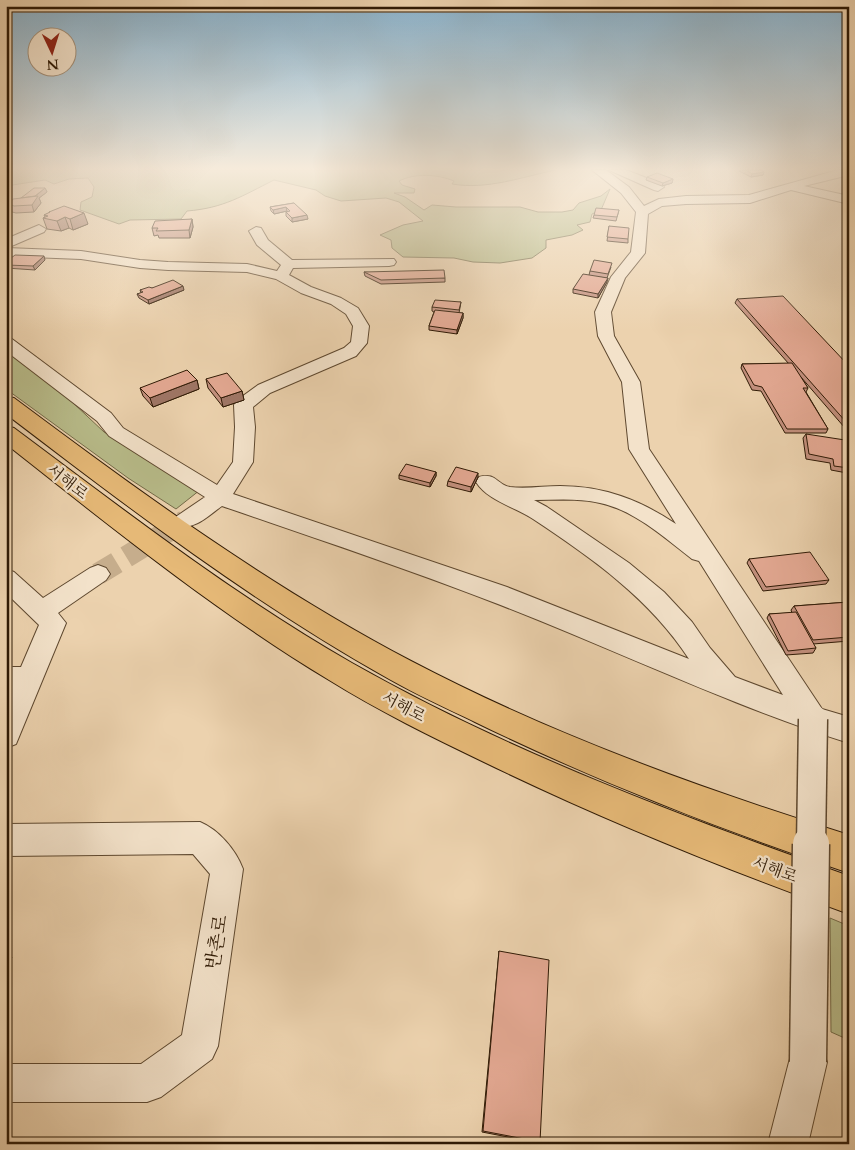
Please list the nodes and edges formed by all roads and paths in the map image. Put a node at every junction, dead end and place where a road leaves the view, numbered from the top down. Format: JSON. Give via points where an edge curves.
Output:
{"nodes":[{"id":1,"x":644,"y":224,"type":"edge"},
{"id":2,"x":39,"y":229,"type":"dead end"},
{"id":3,"x":256,"y":231,"type":"dead end"},
{"id":4,"x":6,"y":244,"type":"edge"},
{"id":5,"x":6,"y":252,"type":"edge"},
{"id":6,"x":389,"y":262,"type":"dead end"},
{"id":7,"x":285,"y":270,"type":"junction"},
{"id":8,"x":6,"y":343,"type":"edge"},
{"id":9,"x":6,"y":403,"type":"edge"},
{"id":10,"x":6,"y":433,"type":"edge"},
{"id":11,"x":486,"y":482,"type":"dead end"},
{"id":12,"x":506,"y":494,"type":"junction"},
{"id":13,"x":220,"y":497,"type":"junction"},
{"id":14,"x":185,"y":521,"type":"tunnel mouth"},
{"id":15,"x":710,"y":560,"type":"junction"},
{"id":16,"x":98,"y":574,"type":"tunnel mouth"},
{"id":17,"x":6,"y":578,"type":"edge"},
{"id":18,"x":42,"y":612,"type":"junction"},
{"id":19,"x":18,"y":678,"type":"edge"},
{"id":20,"x":727,"y":686,"type":"junction"},
{"id":21,"x":813,"y":719,"type":"junction"},
{"id":22,"x":849,"y":730,"type":"edge"},
{"id":23,"x":6,"y":735,"type":"edge"},
{"id":24,"x":6,"y":840,"type":"edge"},
{"id":25,"x":849,"y":854,"type":"edge"},
{"id":26,"x":849,"y":894,"type":"edge"},
{"id":27,"x":6,"y":1083,"type":"edge"},
{"id":28,"x":788,"y":1144,"type":"edge"}],
"edges":[{"from":1,"to":15,"type":"street","via":[[638,253],[618,277],[603,312],[606,336],[631,382],[639,449]]},
{"from":2,"to":4,"type":"street"},
{"from":3,"to":7,"type":"street"},
{"from":5,"to":7,"type":"street","via":[[81,255],[168,266]]},
{"from":6,"to":7,"type":"street"},
{"from":7,"to":13,"type":"street","via":[[306,290],[352,311],[361,326],[359,343],[350,352],[264,390],[243,405],[243,462]]},
{"from":8,"to":13,"type":"street","via":[[104,417],[116,432]]},
{"from":9,"to":25,"type":"highway","name":"서해로","via":[[217,558],[314,621],[398,669],[520,728],[662,789]]},
{"from":10,"to":26,"type":"highway","name":"서해로","via":[[202,582],[338,670],[422,716],[611,804],[756,862]]},
{"from":11,"to":12,"type":"street"},
{"from":12,"to":15,"type":"street","via":[[584,494],[611,498],[656,522]]},
{"from":12,"to":20,"type":"street","via":[[621,569],[683,629]]},
{"from":13,"to":14,"type":"street"},
{"from":13,"to":20,"type":"street","via":[[498,594]]},
{"from":15,"to":21,"type":"street"},
{"from":16,"to":18,"type":"street"},
{"from":17,"to":18,"type":"street"},
{"from":18,"to":19,"type":"street","via":[[53,623]]},
{"from":19,"to":23,"type":"street"},
{"from":20,"to":21,"type":"street"},
{"from":21,"to":22,"type":"street"},
{"from":21,"to":28,"type":"street","bridge":true,"via":[[808,1062]]},
{"from":24,"to":27,"type":"street","name":"반촌로","via":[[200,838],[227,869],[199,1046],[147,1083]]}]}
